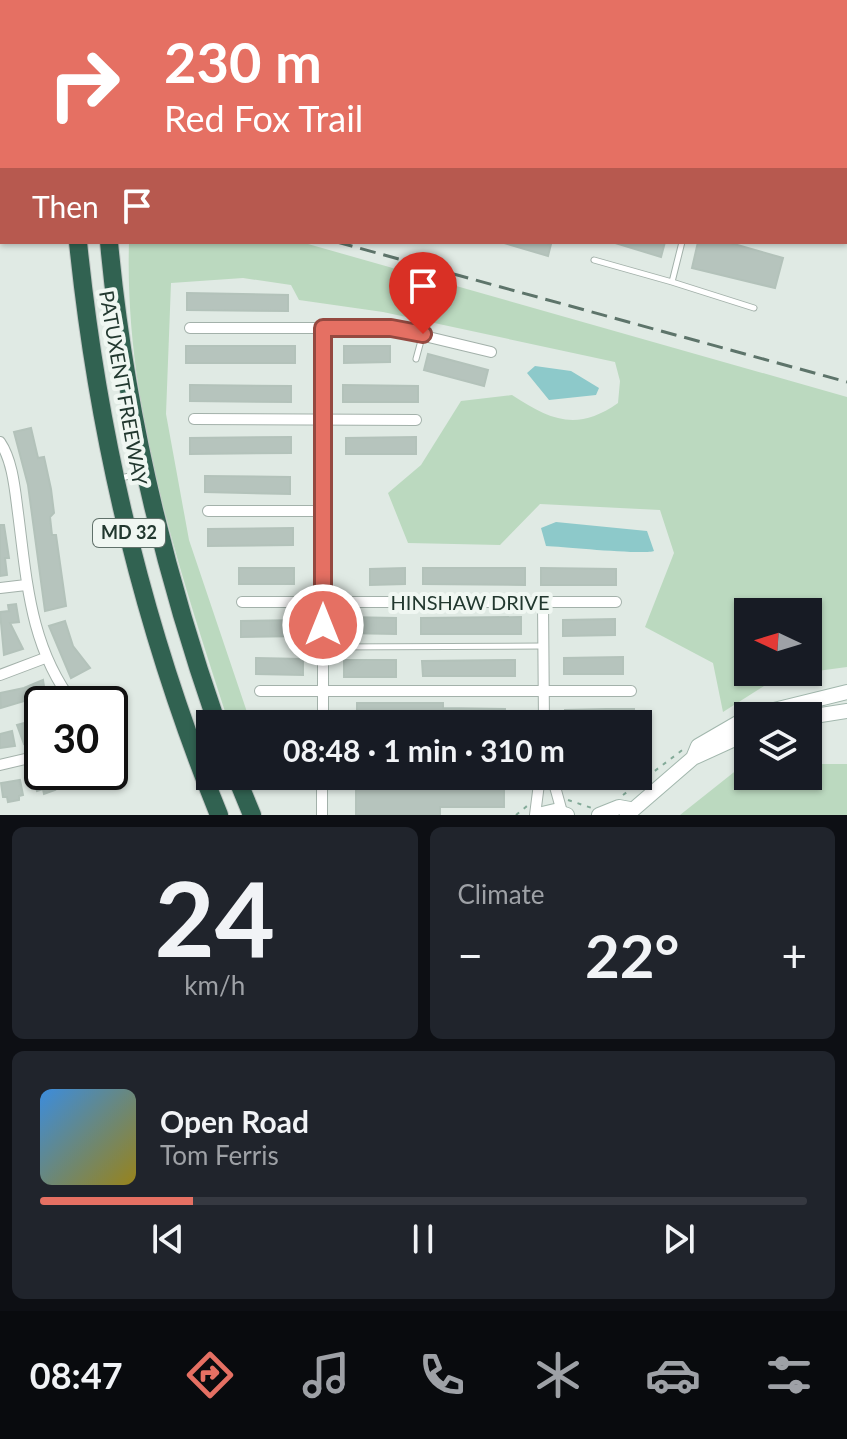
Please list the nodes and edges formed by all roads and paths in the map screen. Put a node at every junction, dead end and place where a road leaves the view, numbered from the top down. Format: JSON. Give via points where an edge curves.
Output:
{"nodes":[{"id":1,"x":78,"y":244,"type":"edge"},
{"id":2,"x":109,"y":244,"type":"edge"},
{"id":3,"x":682,"y":244,"type":"edge"},
{"id":4,"x":594,"y":260,"type":"dead end"},
{"id":5,"x":672,"y":282,"type":"junction"},
{"id":6,"x":754,"y":308,"type":"dead end"},
{"id":7,"x":190,"y":328,"type":"dead end"},
{"id":8,"x":323,"y":328,"type":"junction"},
{"id":9,"x":423,"y":334,"type":"junction"},
{"id":10,"x":491,"y":352,"type":"dead end"},
{"id":11,"x":416,"y":359,"type":"dead end"},
{"id":12,"x":194,"y":419,"type":"dead end"},
{"id":13,"x":324,"y":419,"type":"junction"},
{"id":14,"x":416,"y":420,"type":"dead end"},
{"id":15,"x":0,"y":442,"type":"edge"},
{"id":16,"x":146,"y":472,"type":"junction"},
{"id":17,"x":116,"y":479,"type":"junction"},
{"id":18,"x":208,"y":511,"type":"dead end"},
{"id":19,"x":324,"y":511,"type":"junction"},
{"id":20,"x":26,"y":585,"type":"junction"},
{"id":21,"x":0,"y":588,"type":"edge"},
{"id":22,"x":242,"y":602,"type":"dead end"},
{"id":23,"x":616,"y":602,"type":"dead end"},
{"id":24,"x":324,"y":603,"type":"junction"},
{"id":25,"x":543,"y":603,"type":"junction"},
{"id":26,"x":543,"y":646,"type":"junction"},
{"id":27,"x":323,"y":647,"type":"junction"},
{"id":28,"x":45,"y":658,"type":"junction"},
{"id":29,"x":0,"y":675,"type":"edge"},
{"id":30,"x":63,"y":686,"type":"edge"},
{"id":31,"x":260,"y":691,"type":"dead end"},
{"id":32,"x":323,"y":691,"type":"junction"},
{"id":33,"x":631,"y":691,"type":"dead end"},
{"id":34,"x":543,"y":692,"type":"junction"},
{"id":35,"x":847,"y":692,"type":"edge"},
{"id":36,"x":796,"y":702,"type":"edge"},
{"id":37,"x":213,"y":710,"type":"edge"},
{"id":38,"x":323,"y":710,"type":"edge"},
{"id":39,"x":544,"y":710,"type":"edge"},
{"id":40,"x":847,"y":711,"type":"edge"},
{"id":41,"x":822,"y":715,"type":"edge"},
{"id":42,"x":734,"y":725,"type":"edge"},
{"id":43,"x":734,"y":738,"type":"edge"},
{"id":44,"x":689,"y":753,"type":"junction"},
{"id":45,"x":24,"y":759,"type":"edge"},
{"id":46,"x":0,"y":765,"type":"edge"},
{"id":47,"x":242,"y":790,"type":"edge"},
{"id":48,"x":322,"y":790,"type":"edge"},
{"id":49,"x":539,"y":790,"type":"edge"},
{"id":50,"x":557,"y":790,"type":"edge"},
{"id":51,"x":562,"y":795,"type":"dead end"},
{"id":52,"x":615,"y":800,"type":"dead end"},
{"id":53,"x":597,"y":812,"type":"edge"},
{"id":54,"x":628,"y":812,"type":"edge"},
{"id":55,"x":565,"y":814,"type":"edge"},
{"id":56,"x":219,"y":815,"type":"edge"},
{"id":57,"x":252,"y":815,"type":"edge"},
{"id":58,"x":322,"y":815,"type":"edge"},
{"id":59,"x":537,"y":815,"type":"edge"}],
"edges":[{"from":1,"to":17,"type":"highway","name":"PATUXENT FREEWAY","number":"MD 32"},
{"from":2,"to":16,"type":"highway","name":"PATUXENT FREEWAY","number":"MD 32"},
{"from":3,"to":5,"type":"lane"},
{"from":4,"to":5,"type":"lane"},
{"from":5,"to":6,"type":"lane"},
{"from":7,"to":8,"type":"street"},
{"from":8,"to":9,"type":"street","via":[[391,328]]},
{"from":8,"to":13,"type":"street"},
{"from":9,"to":10,"type":"street"},
{"from":9,"to":11,"type":"lane"},
{"from":12,"to":13,"type":"street"},
{"from":13,"to":14,"type":"street"},
{"from":13,"to":19,"type":"street"},
{"from":15,"to":20,"type":"street","via":[[15,488]]},
{"from":16,"to":17,"type":"lane"},
{"from":16,"to":37,"type":"highway","name":"PATUXENT FREEWAY","number":"MD 32"},
{"from":17,"to":56,"type":"highway","name":"PATUXENT FREEWAY","number":"MD 32","via":[[154,628]]},
{"from":18,"to":19,"type":"street"},
{"from":19,"to":24,"type":"street"},
{"from":20,"to":21,"type":"street"},
{"from":20,"to":28,"type":"street"},
{"from":22,"to":24,"type":"street","name":"HINSHAW DRIVE"},
{"from":23,"to":25,"type":"street","name":"HINSHAW DRIVE"},
{"from":24,"to":25,"type":"street","name":"HINSHAW DRIVE"},
{"from":24,"to":27,"type":"street"},
{"from":25,"to":26,"type":"street"},
{"from":26,"to":27,"type":"lane"},
{"from":26,"to":34,"type":"street"},
{"from":27,"to":32,"type":"street"},
{"from":28,"to":29,"type":"street"},
{"from":28,"to":30,"type":"street"},
{"from":31,"to":32,"type":"street"},
{"from":32,"to":34,"type":"street"},
{"from":32,"to":38,"type":"street"},
{"from":33,"to":34,"type":"street"},
{"from":34,"to":39,"type":"street"},
{"from":35,"to":36,"type":"street"},
{"from":40,"to":41,"type":"street"},
{"from":42,"to":44,"type":"street"},
{"from":43,"to":44,"type":"street"},
{"from":44,"to":52,"type":"path"},
{"from":44,"to":54,"type":"street"},
{"from":45,"to":46,"type":"street"},
{"from":47,"to":57,"type":"highway"},
{"from":48,"to":58,"type":"street"},
{"from":49,"to":59,"type":"street"},
{"from":50,"to":55,"type":"street"},
{"from":51,"to":53,"type":"path"},
{"from":53,"to":54,"type":"street","via":[[619,807]]},
{"from":55,"to":59,"type":"street"}]}
